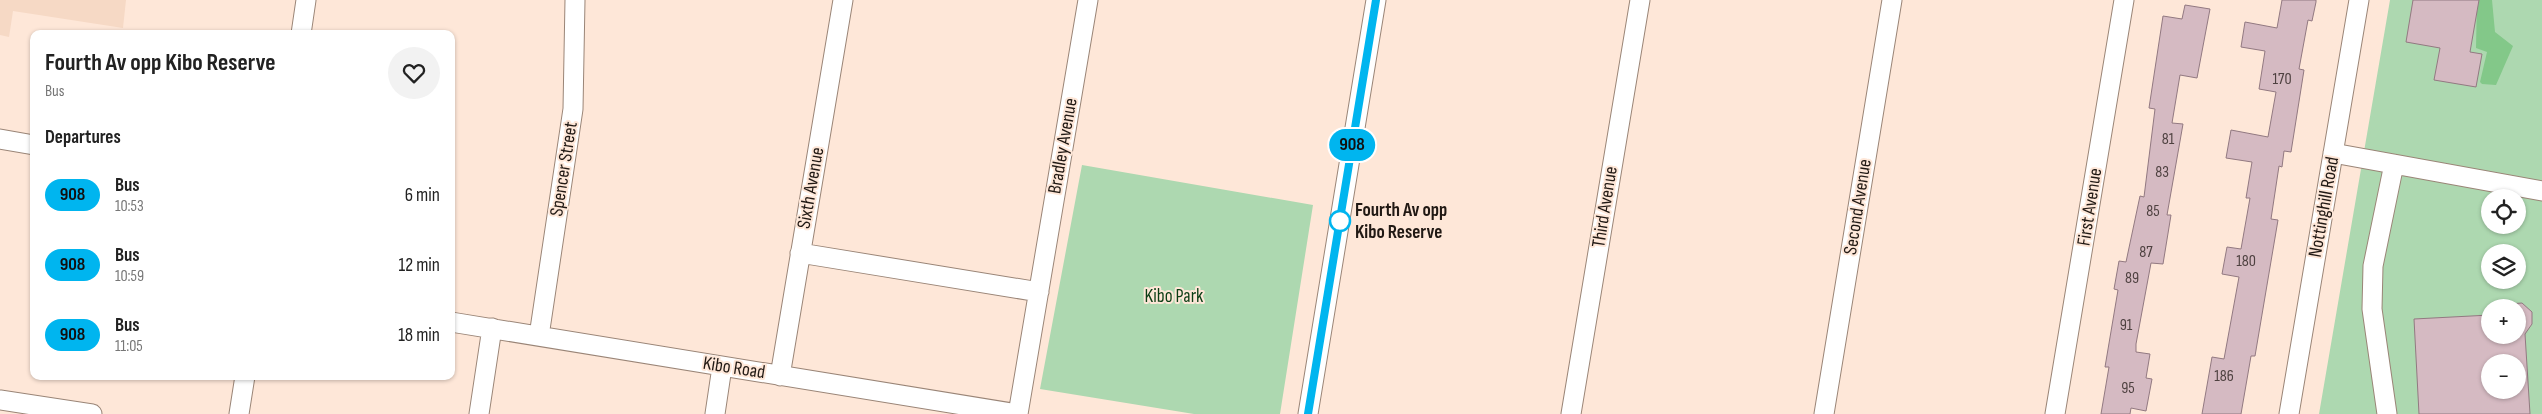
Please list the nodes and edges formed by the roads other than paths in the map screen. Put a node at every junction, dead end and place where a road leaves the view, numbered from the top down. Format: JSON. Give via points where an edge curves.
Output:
{"nodes":[{"id":1,"x":306,"y":0,"type":"edge"},
{"id":2,"x":575,"y":0,"type":"edge"},
{"id":3,"x":843,"y":0,"type":"edge"},
{"id":4,"x":1088,"y":0,"type":"edge"},
{"id":5,"x":1376,"y":0,"type":"edge"},
{"id":6,"x":1640,"y":0,"type":"edge"},
{"id":7,"x":1892,"y":0,"type":"edge"},
{"id":8,"x":2124,"y":0,"type":"edge"},
{"id":9,"x":2359,"y":0,"type":"edge"},
{"id":10,"x":302,"y":30,"type":"edge"},
{"id":11,"x":0,"y":139,"type":"edge"},
{"id":12,"x":30,"y":144,"type":"edge"},
{"id":13,"x":2333,"y":153,"type":"junction"},
{"id":14,"x":2394,"y":164,"type":"junction"},
{"id":15,"x":2542,"y":190,"type":"edge"},
{"id":16,"x":800,"y":252,"type":"junction"},
{"id":17,"x":1039,"y":292,"type":"junction"},
{"id":18,"x":455,"y":323,"type":"edge"},
{"id":19,"x":492,"y":328,"type":"junction"},
{"id":20,"x":539,"y":336,"type":"junction"},
{"id":21,"x":722,"y":367,"type":"junction"},
{"id":22,"x":780,"y":376,"type":"junction"},
{"id":23,"x":244,"y":380,"type":"edge"},
{"id":24,"x":0,"y":400,"type":"edge"},
{"id":25,"x":953,"y":409,"type":"edge"},
{"id":26,"x":92,"y":414,"type":"edge"},
{"id":27,"x":239,"y":414,"type":"edge"},
{"id":28,"x":479,"y":414,"type":"edge"},
{"id":29,"x":714,"y":414,"type":"edge"},
{"id":30,"x":1018,"y":414,"type":"edge"},
{"id":31,"x":1308,"y":414,"type":"edge"},
{"id":32,"x":1571,"y":414,"type":"edge"},
{"id":33,"x":1824,"y":414,"type":"edge"},
{"id":34,"x":2055,"y":414,"type":"edge"},
{"id":35,"x":2289,"y":414,"type":"edge"},
{"id":36,"x":2387,"y":414,"type":"edge"}],
"edges":[{"from":1,"to":10,"type":"street"},
{"from":2,"to":20,"type":"street","name":"Spencer Street","via":[[573,109]]},
{"from":3,"to":16,"type":"street","name":"Sixth Avenue"},
{"from":4,"to":17,"type":"street","name":"Bradley Avenue"},
{"from":5,"to":31,"type":"street"},
{"from":6,"to":32,"type":"street","name":"Third Avenue"},
{"from":7,"to":33,"type":"street","name":"Second Avenue"},
{"from":8,"to":34,"type":"street","name":"First Avenue"},
{"from":9,"to":13,"type":"street","name":"Nottinghill Road"},
{"from":11,"to":12,"type":"street"},
{"from":13,"to":14,"type":"street"},
{"from":13,"to":35,"type":"street","name":"Nottinghill Road"},
{"from":14,"to":15,"type":"street"},
{"from":14,"to":36,"type":"street","via":[[2373,266],[2372,309]]},
{"from":16,"to":17,"type":"street"},
{"from":16,"to":22,"type":"street","name":"Sixth Avenue"},
{"from":17,"to":30,"type":"street","name":"Bradley Avenue"},
{"from":18,"to":19,"type":"street","name":"Kibo Road"},
{"from":19,"to":20,"type":"street","name":"Kibo Road"},
{"from":19,"to":28,"type":"street"},
{"from":20,"to":21,"type":"street","name":"Kibo Road"},
{"from":21,"to":22,"type":"street","name":"Kibo Road"},
{"from":21,"to":29,"type":"street"},
{"from":22,"to":25,"type":"street","name":"Kibo Road"},
{"from":23,"to":27,"type":"street"},
{"from":24,"to":26,"type":"street"},
{"from":25,"to":30,"type":"street","name":"Kibo Road"}]}
